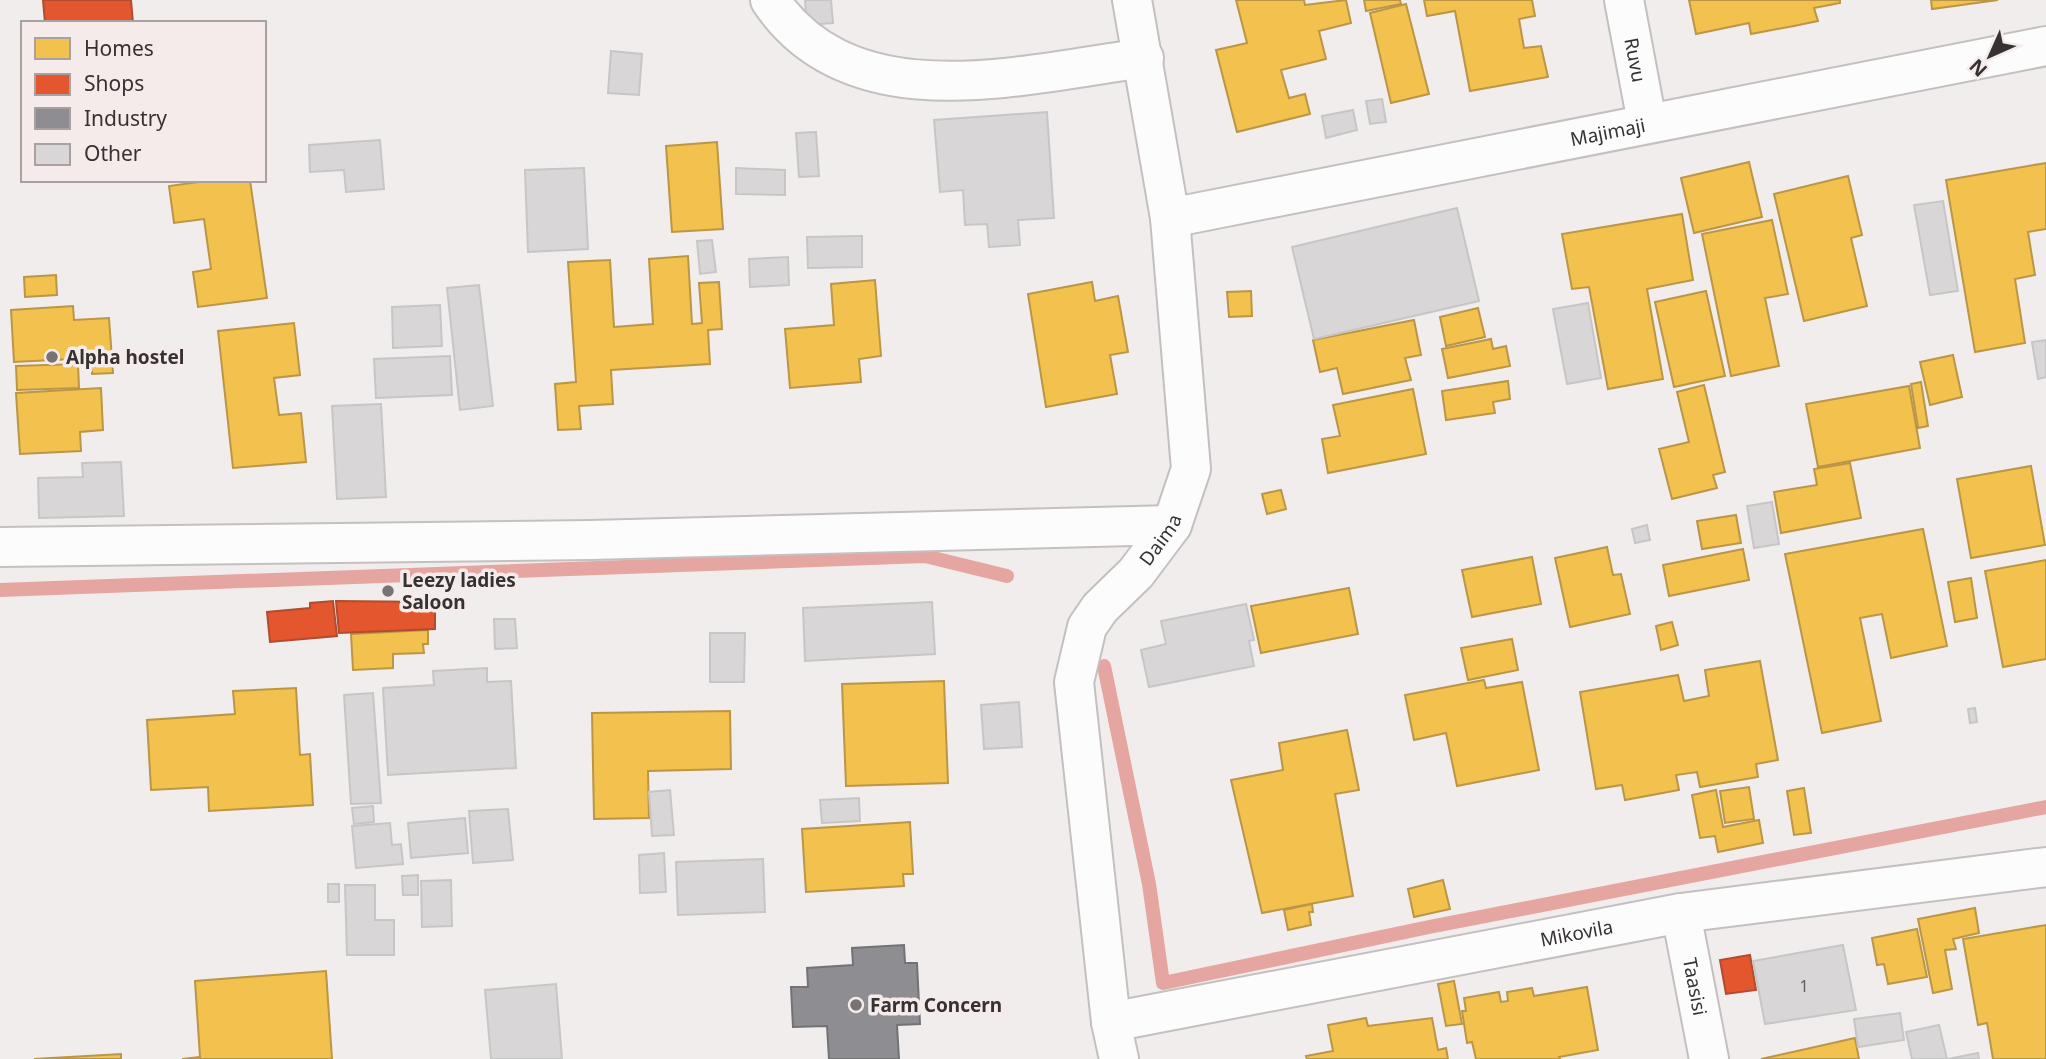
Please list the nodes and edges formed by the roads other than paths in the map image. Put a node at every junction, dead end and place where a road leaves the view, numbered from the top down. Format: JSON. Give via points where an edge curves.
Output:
{"nodes":[{"id":1,"x":771,"y":0,"type":"edge"},
{"id":2,"x":1132,"y":0,"type":"edge"},
{"id":3,"x":1624,"y":0,"type":"edge"},
{"id":4,"x":2046,"y":46,"type":"edge"},
{"id":5,"x":1144,"y":58,"type":"junction"},
{"id":6,"x":1647,"y":122,"type":"junction"},
{"id":7,"x":1170,"y":218,"type":"junction"},
{"id":8,"x":1172,"y":524,"type":"junction"},
{"id":9,"x":0,"y":547,"type":"edge"},
{"id":10,"x":2046,"y":867,"type":"edge"},
{"id":11,"x":1681,"y":913,"type":"junction"},
{"id":12,"x":1111,"y":1022,"type":"junction"},
{"id":13,"x":1119,"y":1059,"type":"edge"},
{"id":14,"x":1709,"y":1059,"type":"edge"}],
"edges":[{"from":1,"to":5,"type":"street","via":[[793,30],[823,50],[884,77],[953,83]]},
{"from":2,"to":5,"type":"street","name":"Daima"},
{"from":3,"to":6,"type":"street","name":"Ruvu"},
{"from":4,"to":6,"type":"street","name":"Majimaji"},
{"from":5,"to":7,"type":"street","name":"Daima"},
{"from":6,"to":7,"type":"street","name":"Majimaji"},
{"from":7,"to":8,"type":"street","name":"Daima","via":[[1191,469]]},
{"from":8,"to":9,"type":"street","via":[[604,540]]},
{"from":8,"to":12,"type":"street","name":"Daima","via":[[1087,627],[1074,682]]},
{"from":10,"to":11,"type":"street","name":"Mikovila"},
{"from":11,"to":12,"type":"street","name":"Mikovila"},
{"from":11,"to":14,"type":"street","name":"Taasisi"},
{"from":12,"to":13,"type":"street","name":"Daima"}]}
